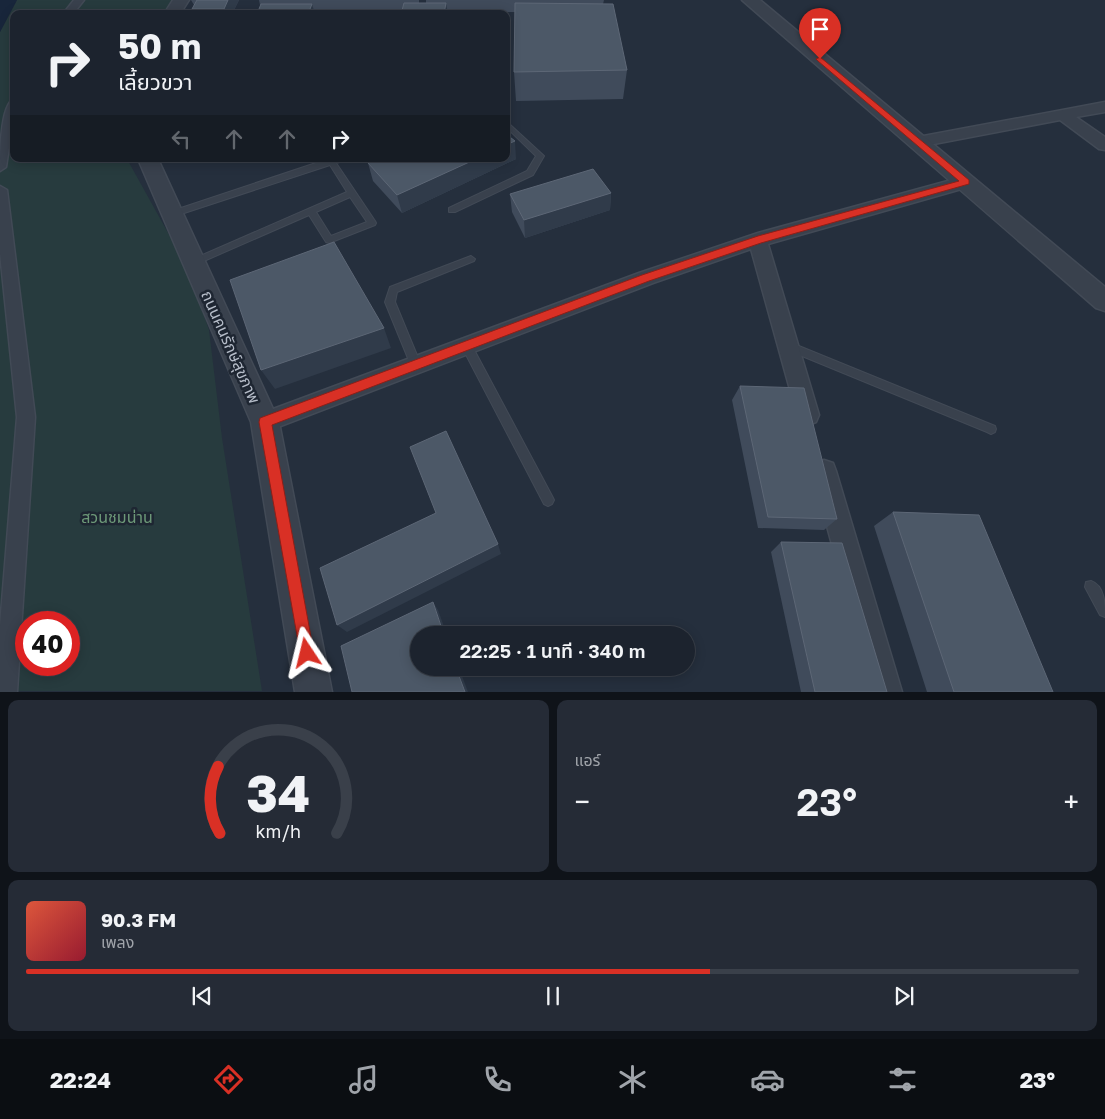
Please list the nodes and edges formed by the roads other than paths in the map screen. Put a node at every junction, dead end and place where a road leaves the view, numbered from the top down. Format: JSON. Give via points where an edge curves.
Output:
{"nodes":[{"id":1,"x":79,"y":0,"type":"edge"},
{"id":2,"x":750,"y":0,"type":"edge"},
{"id":3,"x":71,"y":10,"type":"edge"},
{"id":4,"x":1105,"y":107,"type":"edge"},
{"id":5,"x":10,"y":111,"type":"edge"},
{"id":6,"x":1061,"y":114,"type":"junction"},
{"id":7,"x":510,"y":127,"type":"edge"},
{"id":8,"x":918,"y":142,"type":"junction"},
{"id":9,"x":1105,"y":145,"type":"edge"},
{"id":10,"x":149,"y":162,"type":"edge"},
{"id":11,"x":329,"y":162,"type":"edge"},
{"id":12,"x":336,"y":162,"type":"edge"},
{"id":13,"x":0,"y":168,"type":"edge"},
{"id":14,"x":966,"y":182,"type":"junction"},
{"id":15,"x":0,"y":190,"type":"edge"},
{"id":16,"x":351,"y":193,"type":"junction"},
{"id":17,"x":452,"y":210,"type":"dead end"},
{"id":18,"x":312,"y":212,"type":"junction"},
{"id":19,"x":172,"y":214,"type":"junction"},
{"id":20,"x":758,"y":240,"type":"junction"},
{"id":21,"x":471,"y":259,"type":"dead end"},
{"id":22,"x":194,"y":262,"type":"junction"},
{"id":23,"x":1105,"y":301,"type":"edge"},
{"id":24,"x":788,"y":346,"type":"junction"},
{"id":25,"x":467,"y":347,"type":"junction"},
{"id":26,"x":416,"y":365,"type":"junction"},
{"id":27,"x":265,"y":422,"type":"junction"},
{"id":28,"x":991,"y":429,"type":"dead end"},
{"id":29,"x":548,"y":500,"type":"dead end"},
{"id":30,"x":1091,"y":587,"type":"dead end"},
{"id":31,"x":1105,"y":610,"type":"edge"},
{"id":32,"x":6,"y":692,"type":"edge"},
{"id":33,"x":314,"y":692,"type":"edge"},
{"id":34,"x":887,"y":692,"type":"edge"}],
"edges":[{"from":1,"to":3,"type":"street"},
{"from":2,"to":8,"type":"street"},
{"from":4,"to":6,"type":"street"},
{"from":5,"to":13,"type":"street"},
{"from":6,"to":8,"type":"street"},
{"from":6,"to":9,"type":"street"},
{"from":7,"to":17,"type":"lane","via":[[540,156],[530,173]]},
{"from":8,"to":14,"type":"street"},
{"from":10,"to":19,"type":"street","name":"ถนนคนรักษ์สุขภาพ"},
{"from":11,"to":19,"type":"lane"},
{"from":12,"to":16,"type":"lane"},
{"from":14,"to":20,"type":"street"},
{"from":14,"to":23,"type":"street"},
{"from":15,"to":32,"type":"street","via":[[26,417]]},
{"from":16,"to":18,"type":"lane"},
{"from":16,"to":18,"type":"lane","via":[[372,223],[329,240]]},
{"from":18,"to":22,"type":"lane"},
{"from":19,"to":22,"type":"street","name":"ถนนคนรักษ์สุขภาพ"},
{"from":20,"to":24,"type":"street"},
{"from":20,"to":25,"type":"street","via":[[646,278]]},
{"from":21,"to":26,"type":"lane","via":[[393,290],[390,302]]},
{"from":22,"to":27,"type":"street","name":"ถนนคนรักษ์สุขภาพ"},
{"from":24,"to":28,"type":"lane"},
{"from":24,"to":34,"type":"street"},
{"from":25,"to":26,"type":"street"},
{"from":25,"to":29,"type":"lane"},
{"from":26,"to":27,"type":"street"},
{"from":27,"to":33,"type":"street","name":"ถนนคนรักษ์สุขภาพ"},
{"from":30,"to":31,"type":"lane"}]}
